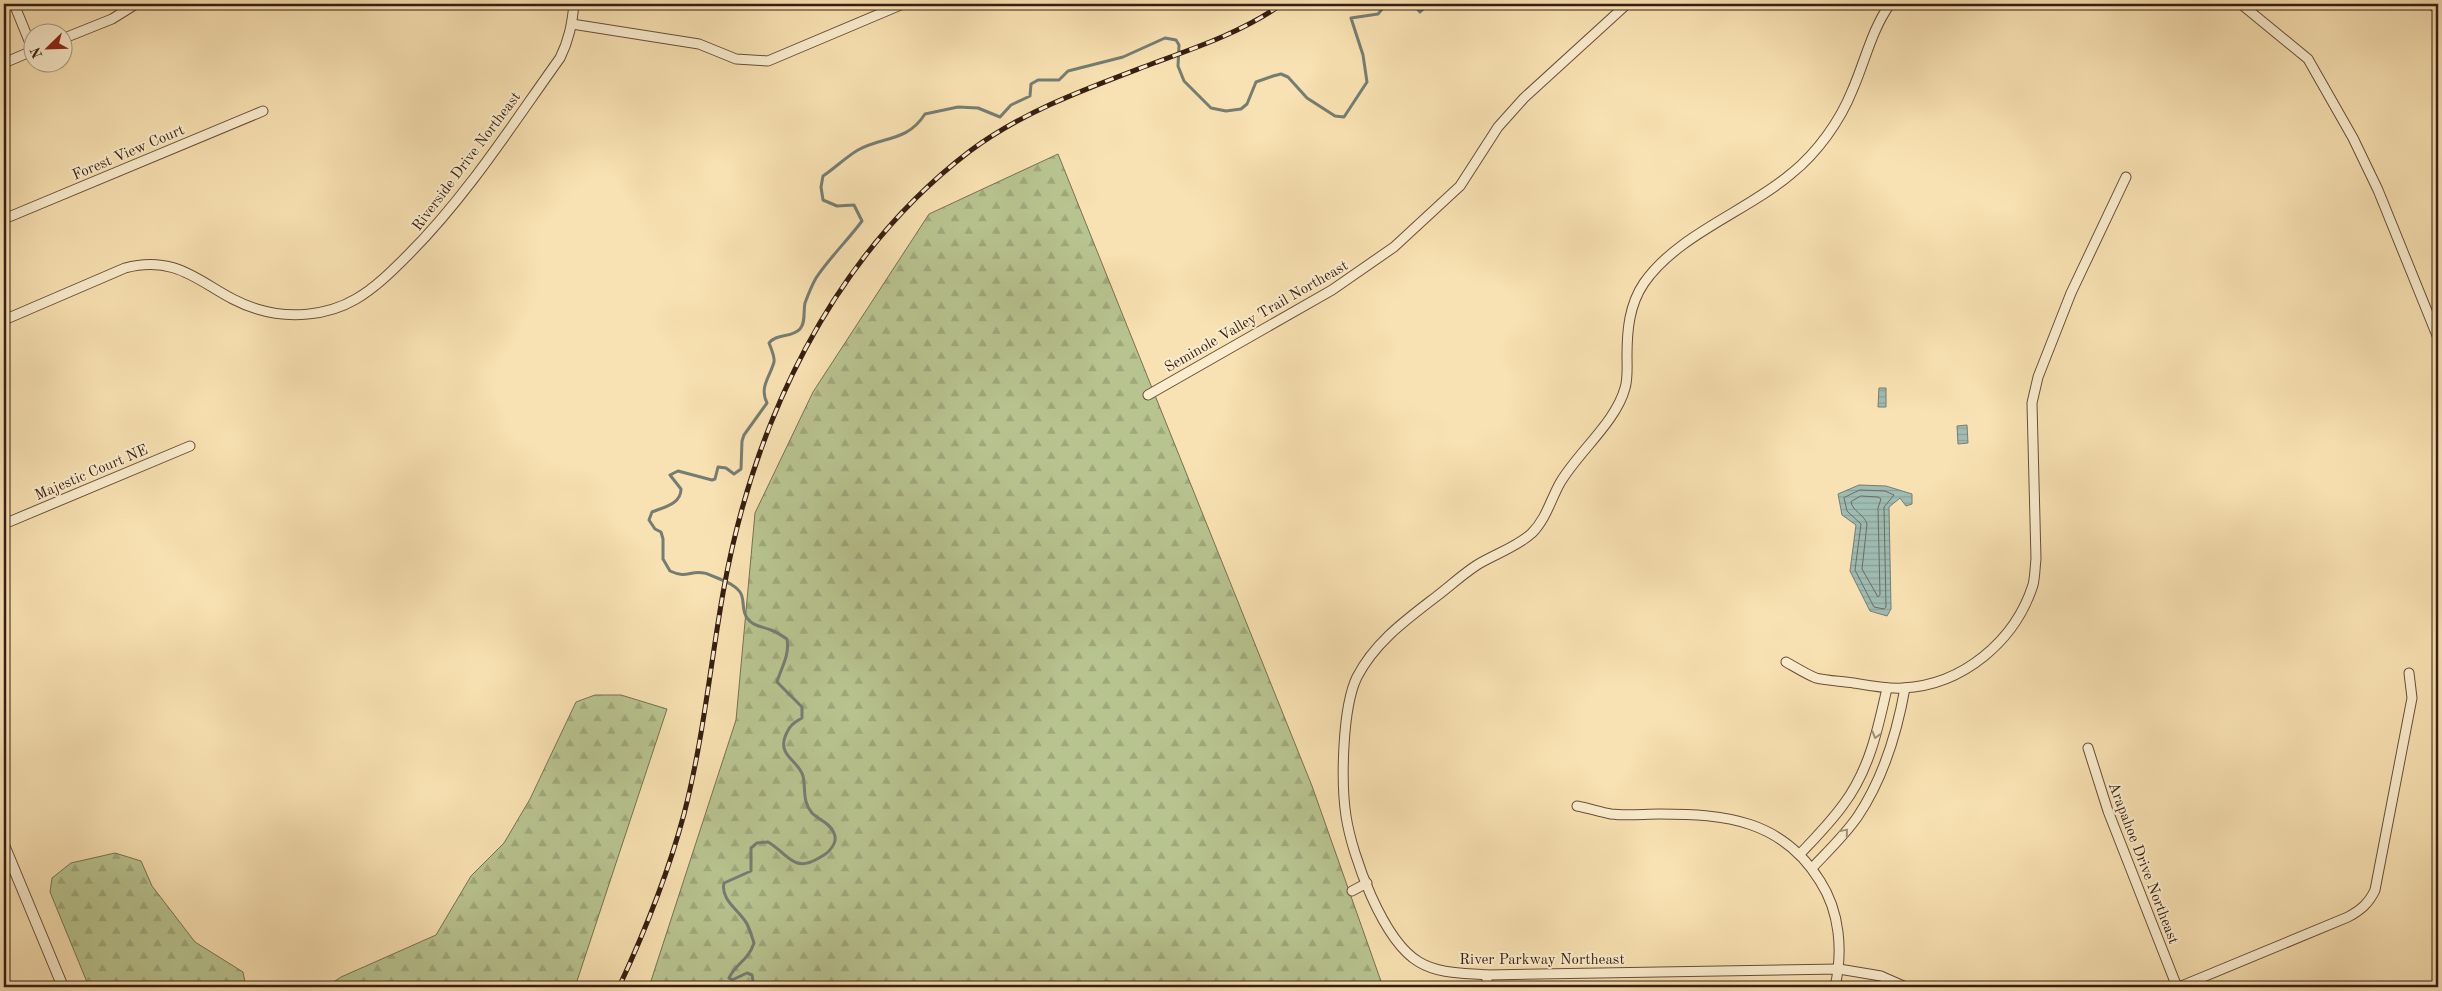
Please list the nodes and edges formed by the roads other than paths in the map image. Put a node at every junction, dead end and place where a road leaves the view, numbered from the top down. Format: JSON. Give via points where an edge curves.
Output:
{"nodes":[{"id":1,"x":14,"y":4,"type":"edge"},
{"id":2,"x":136,"y":4,"type":"edge"},
{"id":3,"x":574,"y":4,"type":"edge"},
{"id":4,"x":903,"y":4,"type":"edge"},
{"id":5,"x":1627,"y":4,"type":"edge"},
{"id":6,"x":1890,"y":4,"type":"edge"},
{"id":7,"x":2241,"y":4,"type":"edge"},
{"id":8,"x":22,"y":24,"type":"edge"},
{"id":9,"x":572,"y":24,"type":"junction"},
{"id":10,"x":72,"y":35,"type":"edge"},
{"id":11,"x":22,"y":54,"type":"edge"},
{"id":12,"x":4,"y":63,"type":"edge"},
{"id":13,"x":263,"y":111,"type":"dead end"},
{"id":14,"x":2126,"y":177,"type":"dead end"},
{"id":15,"x":4,"y":219,"type":"edge"},
{"id":16,"x":4,"y":320,"type":"edge"},
{"id":17,"x":2438,"y":338,"type":"edge"},
{"id":18,"x":1148,"y":395,"type":"dead end"},
{"id":19,"x":190,"y":446,"type":"dead end"},
{"id":20,"x":4,"y":524,"type":"edge"},
{"id":21,"x":1786,"y":662,"type":"dead end"},
{"id":22,"x":2409,"y":673,"type":"dead end"},
{"id":23,"x":1887,"y":688,"type":"junction"},
{"id":24,"x":1905,"y":688,"type":"junction"},
{"id":25,"x":2088,"y":748,"type":"dead end"},
{"id":26,"x":1577,"y":806,"type":"dead end"},
{"id":27,"x":4,"y":845,"type":"edge"},
{"id":28,"x":1800,"y":854,"type":"junction"},
{"id":29,"x":1812,"y":868,"type":"junction"},
{"id":30,"x":1367,"y":884,"type":"junction"},
{"id":31,"x":1352,"y":891,"type":"dead end"},
{"id":32,"x":1839,"y":969,"type":"junction"},
{"id":33,"x":1487,"y":976,"type":"junction"},
{"id":34,"x":63,"y":987,"type":"edge"},
{"id":35,"x":1487,"y":987,"type":"edge"},
{"id":36,"x":1835,"y":987,"type":"edge"},
{"id":37,"x":1906,"y":987,"type":"edge"},
{"id":38,"x":2178,"y":987,"type":"edge"}],
"edges":[{"from":1,"to":8,"type":"street"},
{"from":2,"to":10,"type":"street","via":[[112,19]]},
{"from":3,"to":9,"type":"street","name":"Riverside Drive Northeast"},
{"from":4,"to":9,"type":"street","via":[[768,61],[736,59],[699,44]]},
{"from":5,"to":18,"type":"street","name":"Seminole Valley Trail Northeast","via":[[1524,98],[1498,127],[1460,186],[1394,247],[1332,290]]},
{"from":6,"to":30,"type":"street","name":"River Parkway Northeast","via":[[1878,21],[1851,94],[1824,138],[1792,173],[1675,250],[1642,286],[1627,331],[1625,388],[1616,410],[1574,460],[1533,532],[1475,566],[1386,637],[1356,680],[1347,709],[1344,761],[1346,816],[1354,853]]},
{"from":7,"to":17,"type":"street","via":[[2308,59],[2378,190]]},
{"from":9,"to":16,"type":"street","name":"Riverside Drive Northeast","via":[[560,58],[449,211],[378,283],[356,299],[316,313],[272,314],[249,307],[191,274],[142,264],[125,268]]},
{"from":11,"to":12,"type":"street"},
{"from":13,"to":15,"type":"street","name":"Forest View Court"},
{"from":14,"to":24,"type":"street","via":[[2071,292],[2036,386],[2032,403],[2036,558],[2033,584],[2023,609],[2009,632],[1974,665],[1926,684]]},
{"from":19,"to":20,"type":"street","name":"Majestic Court NE"},
{"from":21,"to":23,"type":"street","via":[[1816,678]]},
{"from":22,"to":38,"type":"street","via":[[2412,698],[2375,890],[2370,900],[2348,917]]},
{"from":23,"to":24,"type":"street"},
{"from":23,"to":28,"type":"street","one_way":true,"via":[[1872,751],[1858,781],[1844,805]]},
{"from":29,"to":24,"type":"street","one_way":true,"via":[[1858,816],[1874,788],[1898,726]]},
{"from":25,"to":38,"type":"street","name":"Arapahoe Drive Northeast","via":[[2108,811]]},
{"from":26,"to":28,"type":"street","via":[[1612,814],[1702,814],[1731,818],[1778,836]]},
{"from":27,"to":34,"type":"street"},
{"from":28,"to":29,"type":"street"},
{"from":29,"to":32,"type":"street","via":[[1834,909],[1839,938]]},
{"from":30,"to":31,"type":"street"},
{"from":30,"to":33,"type":"street","name":"River Parkway Northeast","via":[[1383,922],[1398,944],[1417,961],[1442,972]]},
{"from":32,"to":33,"type":"street","name":"River Parkway Northeast"},
{"from":32,"to":36,"type":"street"},
{"from":32,"to":37,"type":"street","name":"River Parkway Northeast","via":[[1881,976]]},
{"from":33,"to":35,"type":"street"}]}
